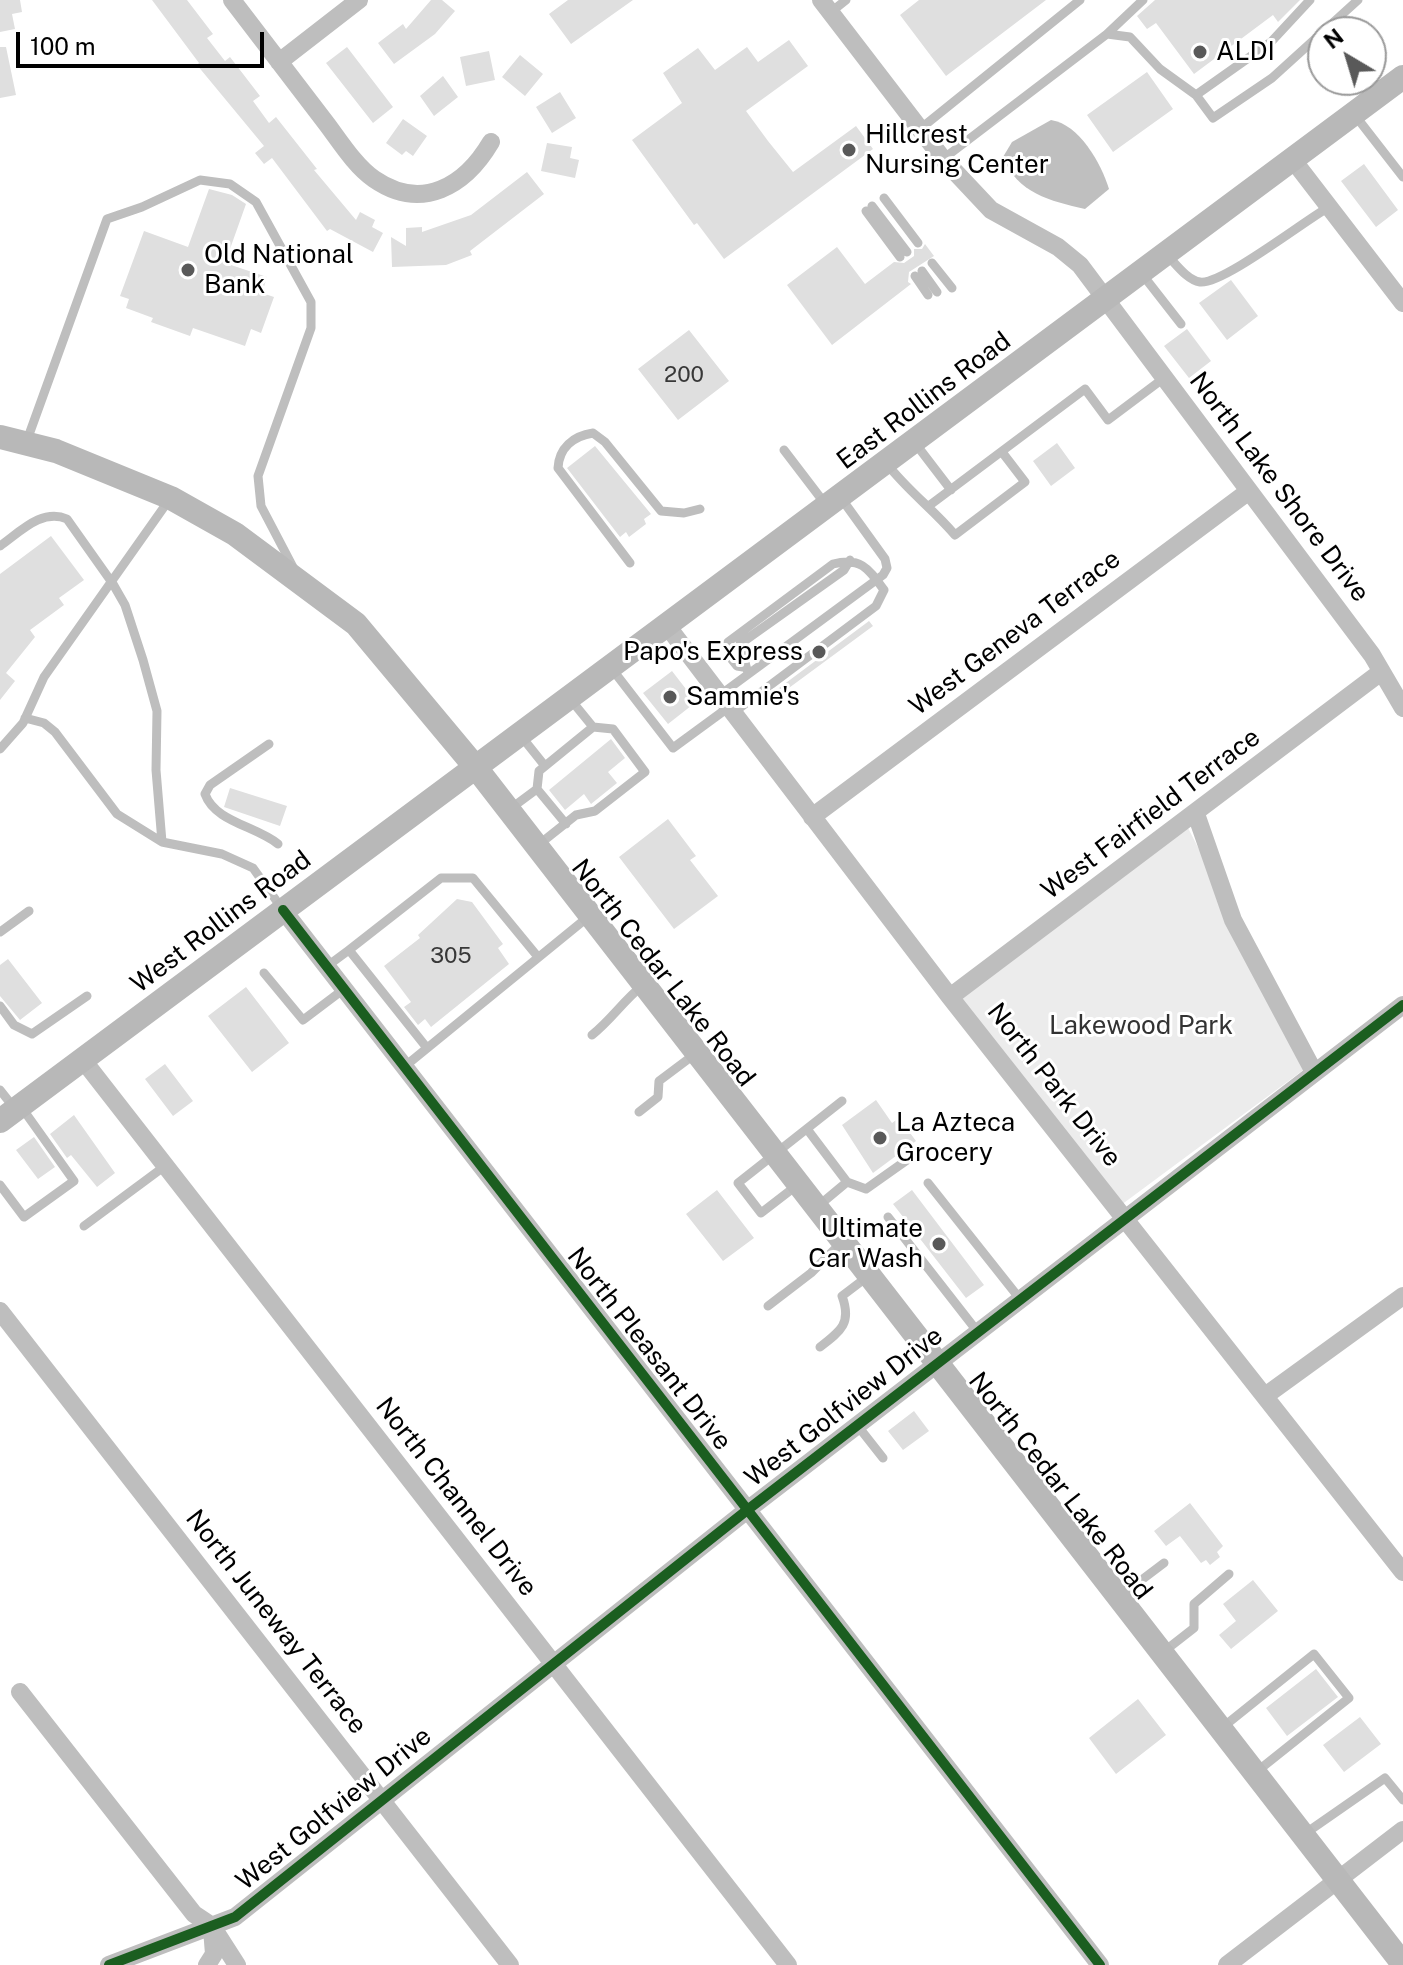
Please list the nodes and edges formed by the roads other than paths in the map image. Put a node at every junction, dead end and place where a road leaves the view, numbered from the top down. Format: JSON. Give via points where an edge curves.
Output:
{"nodes":[{"id":1,"x":232,"y":0,"type":"edge"},
{"id":2,"x":359,"y":0,"type":"edge"},
{"id":3,"x":846,"y":0,"type":"edge"},
{"id":4,"x":1080,"y":0,"type":"edge"},
{"id":5,"x":1143,"y":0,"type":"edge"},
{"id":6,"x":1310,"y":0,"type":"edge"},
{"id":7,"x":1358,"y":0,"type":"edge"},
{"id":8,"x":826,"y":6,"type":"edge"},
{"id":9,"x":1107,"y":34,"type":"junction"},
{"id":10,"x":279,"y":62,"type":"junction"},
{"id":11,"x":1403,"y":77,"type":"edge"},
{"id":12,"x":1196,"y":95,"type":"junction"},
{"id":13,"x":1354,"y":114,"type":"junction"},
{"id":14,"x":920,"y":129,"type":"junction"},
{"id":15,"x":491,"y":142,"type":"dead end"},
{"id":16,"x":943,"y":159,"type":"junction"},
{"id":17,"x":1293,"y":160,"type":"junction"},
{"id":18,"x":1403,"y":177,"type":"edge"},
{"id":19,"x":884,"y":198,"type":"dead end"},
{"id":20,"x":1329,"y":207,"type":"junction"},
{"id":21,"x":869,"y":209,"type":"dead end"},
{"id":22,"x":918,"y":243,"type":"dead end"},
{"id":23,"x":904,"y":255,"type":"dead end"},
{"id":24,"x":1167,"y":255,"type":"junction"},
{"id":25,"x":932,"y":263,"type":"dead end"},
{"id":26,"x":918,"y":274,"type":"dead end"},
{"id":27,"x":1142,"y":274,"type":"junction"},
{"id":28,"x":952,"y":288,"type":"dead end"},
{"id":29,"x":933,"y":294,"type":"dead end"},
{"id":30,"x":1107,"y":301,"type":"junction"},
{"id":31,"x":1403,"y":303,"type":"edge"},
{"id":32,"x":1181,"y":324,"type":"dead end"},
{"id":33,"x":1164,"y":378,"type":"junction"},
{"id":34,"x":0,"y":437,"type":"edge"},
{"id":35,"x":26,"y":443,"type":"junction"},
{"id":36,"x":915,"y":443,"type":"junction"},
{"id":37,"x":784,"y":450,"type":"dead end"},
{"id":38,"x":1002,"y":452,"type":"junction"},
{"id":39,"x":887,"y":464,"type":"junction"},
{"id":40,"x":951,"y":490,"type":"junction"},
{"id":41,"x":1249,"y":491,"type":"junction"},
{"id":42,"x":171,"y":498,"type":"junction"},
{"id":43,"x":834,"y":503,"type":"junction"},
{"id":44,"x":930,"y":505,"type":"junction"},
{"id":45,"x":700,"y":509,"type":"dead end"},
{"id":46,"x":0,"y":546,"type":"edge"},
{"id":47,"x":630,"y":563,"type":"dead end"},
{"id":48,"x":876,"y":580,"type":"junction"},
{"id":49,"x":301,"y":583,"type":"junction"},
{"id":50,"x":113,"y":584,"type":"junction"},
{"id":51,"x":668,"y":627,"type":"junction"},
{"id":52,"x":612,"y":669,"type":"junction"},
{"id":53,"x":746,"y":670,"type":"junction"},
{"id":54,"x":1381,"y":672,"type":"junction"},
{"id":55,"x":571,"y":700,"type":"junction"},
{"id":56,"x":727,"y":705,"type":"junction"},
{"id":57,"x":1403,"y":708,"type":"edge"},
{"id":58,"x":25,"y":718,"type":"junction"},
{"id":59,"x":593,"y":727,"type":"junction"},
{"id":60,"x":521,"y":736,"type":"junction"},
{"id":61,"x":269,"y":744,"type":"dead end"},
{"id":62,"x":0,"y":749,"type":"edge"},
{"id":63,"x":545,"y":766,"type":"junction"},
{"id":64,"x":477,"y":769,"type":"junction"},
{"id":65,"x":537,"y":789,"type":"junction"},
{"id":66,"x":509,"y":810,"type":"junction"},
{"id":67,"x":1196,"y":814,"type":"junction"},
{"id":68,"x":812,"y":817,"type":"junction"},
{"id":69,"x":566,"y":824,"type":"junction"},
{"id":70,"x":162,"y":842,"type":"junction"},
{"id":71,"x":278,"y":844,"type":"dead end"},
{"id":72,"x":537,"y":846,"type":"junction"},
{"id":73,"x":283,"y":910,"type":"junction"},
{"id":74,"x":29,"y":911,"type":"dead end"},
{"id":75,"x":590,"y":915,"type":"junction"},
{"id":76,"x":0,"y":932,"type":"edge"},
{"id":77,"x":349,"y":950,"type":"junction"},
{"id":78,"x":538,"y":957,"type":"junction"},
{"id":79,"x":326,"y":967,"type":"junction"},
{"id":80,"x":264,"y":973,"type":"dead end"},
{"id":81,"x":644,"y":984,"type":"junction"},
{"id":82,"x":344,"y":989,"type":"junction"},
{"id":83,"x":87,"y":996,"type":"dead end"},
{"id":84,"x":950,"y":997,"type":"junction"},
{"id":85,"x":1403,"y":1005,"type":"edge"},
{"id":86,"x":0,"y":1006,"type":"edge"},
{"id":87,"x":592,"y":1035,"type":"dead end"},
{"id":88,"x":427,"y":1048,"type":"junction"},
{"id":89,"x":697,"y":1052,"type":"junction"},
{"id":90,"x":83,"y":1060,"type":"junction"},
{"id":91,"x":403,"y":1067,"type":"junction"},
{"id":92,"x":1314,"y":1072,"type":"junction"},
{"id":93,"x":0,"y":1090,"type":"edge"},
{"id":94,"x":842,"y":1101,"type":"dead end"},
{"id":95,"x":12,"y":1112,"type":"edge"},
{"id":96,"x":639,"y":1112,"type":"dead end"},
{"id":97,"x":807,"y":1129,"type":"junction"},
{"id":98,"x":776,"y":1154,"type":"junction"},
{"id":99,"x":907,"y":1160,"type":"dead end"},
{"id":100,"x":165,"y":1166,"type":"junction"},
{"id":101,"x":847,"y":1182,"type":"junction"},
{"id":102,"x":928,"y":1183,"type":"dead end"},
{"id":103,"x":799,"y":1184,"type":"junction"},
{"id":104,"x":0,"y":1185,"type":"edge"},
{"id":105,"x":817,"y":1207,"type":"junction"},
{"id":106,"x":888,"y":1217,"type":"dead end"},
{"id":107,"x":1125,"y":1218,"type":"junction"},
{"id":108,"x":84,"y":1226,"type":"dead end"},
{"id":109,"x":843,"y":1241,"type":"junction"},
{"id":110,"x":869,"y":1275,"type":"junction"},
{"id":111,"x":1403,"y":1296,"type":"edge"},
{"id":112,"x":1020,"y":1299,"type":"junction"},
{"id":113,"x":768,"y":1306,"type":"dead end"},
{"id":114,"x":0,"y":1311,"type":"edge"},
{"id":115,"x":977,"y":1331,"type":"junction"},
{"id":116,"x":820,"y":1347,"type":"dead end"},
{"id":117,"x":937,"y":1363,"type":"junction"},
{"id":118,"x":1265,"y":1396,"type":"junction"},
{"id":119,"x":857,"y":1425,"type":"junction"},
{"id":120,"x":883,"y":1458,"type":"dead end"},
{"id":121,"x":746,"y":1511,"type":"junction"},
{"id":122,"x":1164,"y":1563,"type":"dead end"},
{"id":123,"x":1403,"y":1572,"type":"edge"},
{"id":124,"x":1229,"y":1574,"type":"dead end"},
{"id":125,"x":1119,"y":1597,"type":"junction"},
{"id":126,"x":1162,"y":1653,"type":"junction"},
{"id":127,"x":552,"y":1663,"type":"junction"},
{"id":128,"x":20,"y":1692,"type":"dead end"},
{"id":129,"x":1221,"y":1729,"type":"junction"},
{"id":130,"x":1255,"y":1773,"type":"junction"},
{"id":131,"x":380,"y":1798,"type":"junction"},
{"id":132,"x":1403,"y":1800,"type":"edge"},
{"id":133,"x":1403,"y":1830,"type":"edge"},
{"id":134,"x":1303,"y":1835,"type":"junction"},
{"id":135,"x":1337,"y":1879,"type":"junction"},
{"id":136,"x":212,"y":1926,"type":"junction"},
{"id":137,"x":1403,"y":1964,"type":"edge"},
{"id":138,"x":109,"y":1965,"type":"edge"},
{"id":139,"x":207,"y":1965,"type":"edge"},
{"id":140,"x":237,"y":1965,"type":"edge"},
{"id":141,"x":510,"y":1965,"type":"edge"},
{"id":142,"x":788,"y":1965,"type":"edge"},
{"id":143,"x":1100,"y":1965,"type":"edge"},
{"id":144,"x":1227,"y":1965,"type":"edge"}],
"edges":[{"from":1,"to":10,"type":"street"},
{"from":2,"to":10,"type":"street"},
{"from":3,"to":8,"type":"lane"},
{"from":4,"to":14,"type":"lane"},
{"from":5,"to":9,"type":"lane"},
{"from":6,"to":12,"type":"lane","via":[[1271,42]]},
{"from":7,"to":12,"type":"lane","via":[[1272,78],[1213,118]]},
{"from":8,"to":14,"type":"street","name":"North Lake Shore Drive"},
{"from":9,"to":12,"type":"lane","via":[[1130,37],[1160,69]]},
{"from":9,"to":16,"type":"lane"},
{"from":10,"to":15,"type":"street","via":[[373,178],[396,189],[438,191],[461,180]]},
{"from":11,"to":13,"type":"main road","name":"East Rollins Road"},
{"from":13,"to":17,"type":"main road","name":"East Rollins Road"},
{"from":13,"to":18,"type":"lane"},
{"from":14,"to":16,"type":"street","name":"North Lake Shore Drive"},
{"from":16,"to":30,"type":"street","name":"North Lake Shore Drive","via":[[991,210],[1080,265]]},
{"from":17,"to":20,"type":"street"},
{"from":17,"to":24,"type":"main road","name":"East Rollins Road"},
{"from":19,"to":22,"type":"lane"},
{"from":20,"to":24,"type":"lane","via":[[1244,264],[1204,283],[1193,280]]},
{"from":20,"to":31,"type":"street"},
{"from":21,"to":23,"type":"lane"},
{"from":24,"to":27,"type":"main road","name":"East Rollins Road"},
{"from":25,"to":28,"type":"lane"},
{"from":26,"to":29,"type":"lane"},
{"from":27,"to":30,"type":"main road","name":"East Rollins Road"},
{"from":27,"to":32,"type":"lane"},
{"from":30,"to":33,"type":"street","name":"North Lake Shore Drive"},
{"from":30,"to":36,"type":"main road","name":"East Rollins Road"},
{"from":33,"to":38,"type":"lane","via":[[1108,420],[1085,389]]},
{"from":33,"to":41,"type":"street","name":"North Lake Shore Drive"},
{"from":34,"to":35,"type":"main road","name":"North Cedar Lake Road"},
{"from":35,"to":42,"type":"main road","name":"North Cedar Lake Road"},
{"from":35,"to":49,"type":"lane","via":[[107,219],[200,180],[230,184],[256,202],[311,302],[311,328],[258,476],[261,506]]},
{"from":36,"to":39,"type":"main road","name":"East Rollins Road"},
{"from":36,"to":40,"type":"lane"},
{"from":37,"to":43,"type":"lane"},
{"from":38,"to":40,"type":"lane"},
{"from":38,"to":44,"type":"lane","via":[[1025,482],[955,535]]},
{"from":39,"to":43,"type":"main road","name":"East Rollins Road"},
{"from":39,"to":44,"type":"lane","via":[[908,493]]},
{"from":40,"to":44,"type":"lane"},
{"from":41,"to":54,"type":"street","name":"North Lake Shore Drive"},
{"from":41,"to":68,"type":"street","name":"West Geneva Terrace"},
{"from":42,"to":49,"type":"main road","name":"North Cedar Lake Road","via":[[235,534]]},
{"from":42,"to":50,"type":"lane"},
{"from":43,"to":48,"type":"lane","via":[[885,559],[887,568]]},
{"from":43,"to":51,"type":"main road","name":"East Rollins Road"},
{"from":45,"to":47,"type":"lane","via":[[661,511],[605,442],[593,433],[572,440],[558,456],[558,468]]},
{"from":46,"to":50,"type":"lane","via":[[43,516],[56,514],[67,519]]},
{"from":48,"to":53,"type":"lane","via":[[759,666]]},
{"from":48,"to":53,"type":"lane","via":[[860,562],[850,560],[832,579],[740,644]]},
{"from":48,"to":56,"type":"lane","via":[[884,590],[876,606]]},
{"from":49,"to":64,"type":"main road","name":"North Cedar Lake Road","via":[[356,624]]},
{"from":50,"to":58,"type":"lane","via":[[44,677]]},
{"from":50,"to":70,"type":"lane","via":[[125,605],[157,711]]},
{"from":51,"to":52,"type":"main road","name":"East Rollins Road"},
{"from":51,"to":56,"type":"street","name":"North Park Drive"},
{"from":52,"to":55,"type":"main road","name":"East Rollins Road"},
{"from":52,"to":56,"type":"lane","via":[[673,748]]},
{"from":53,"to":56,"type":"lane"},
{"from":54,"to":57,"type":"street","name":"North Lake Shore Drive"},
{"from":54,"to":67,"type":"street","name":"West Fairfield Terrace"},
{"from":55,"to":59,"type":"lane"},
{"from":55,"to":60,"type":"main road","name":"East Rollins Road"},
{"from":56,"to":68,"type":"street","name":"North Park Drive"},
{"from":58,"to":62,"type":"lane"},
{"from":58,"to":70,"type":"lane","via":[[55,732],[117,814]]},
{"from":59,"to":63,"type":"lane"},
{"from":59,"to":69,"type":"lane","via":[[613,729],[645,772],[595,811],[576,815]]},
{"from":60,"to":63,"type":"lane"},
{"from":60,"to":64,"type":"main road","name":"East Rollins Road"},
{"from":61,"to":71,"type":"lane","via":[[210,785],[205,794],[215,810]]},
{"from":63,"to":65,"type":"lane","via":[[539,771]]},
{"from":64,"to":66,"type":"main road","name":"North Cedar Lake Road"},
{"from":64,"to":73,"type":"main road","name":"West Rollins Road"},
{"from":65,"to":66,"type":"lane"},
{"from":65,"to":69,"type":"lane"},
{"from":66,"to":72,"type":"main road","name":"North Cedar Lake Road"},
{"from":67,"to":84,"type":"street","name":"West Fairfield Terrace"},
{"from":67,"to":92,"type":"street","via":[[1233,920]]},
{"from":68,"to":84,"type":"street","name":"North Park Drive"},
{"from":69,"to":72,"type":"lane"},
{"from":70,"to":73,"type":"lane","via":[[222,854],[253,868]]},
{"from":72,"to":75,"type":"main road","name":"North Cedar Lake Road"},
{"from":73,"to":79,"type":"street","name":"North Pleasant Drive"},
{"from":73,"to":90,"type":"main road","name":"West Rollins Road"},
{"from":74,"to":76,"type":"lane"},
{"from":75,"to":78,"type":"lane"},
{"from":75,"to":81,"type":"main road","name":"North Cedar Lake Road"},
{"from":77,"to":78,"type":"lane","via":[[441,878],[473,878]]},
{"from":77,"to":79,"type":"lane"},
{"from":77,"to":88,"type":"lane"},
{"from":78,"to":88,"type":"lane"},
{"from":79,"to":82,"type":"street","name":"North Pleasant Drive"},
{"from":80,"to":82,"type":"lane","via":[[303,1020]]},
{"from":81,"to":87,"type":"lane"},
{"from":81,"to":89,"type":"main road","name":"North Cedar Lake Road"},
{"from":82,"to":91,"type":"street","name":"North Pleasant Drive"},
{"from":83,"to":86,"type":"lane","via":[[32,1034],[14,1025]]},
{"from":84,"to":107,"type":"street","name":"North Park Drive"},
{"from":85,"to":92,"type":"street","name":"West Golfview Drive"},
{"from":88,"to":91,"type":"lane"},
{"from":89,"to":96,"type":"lane","via":[[659,1081],[658,1097]]},
{"from":89,"to":98,"type":"main road","name":"North Cedar Lake Road"},
{"from":90,"to":95,"type":"main road","name":"West Rollins Road"},
{"from":90,"to":100,"type":"street","name":"North Channel Drive"},
{"from":91,"to":121,"type":"street","name":"North Pleasant Drive"},
{"from":92,"to":107,"type":"street","name":"West Golfview Drive"},
{"from":93,"to":95,"type":"lane"},
{"from":94,"to":97,"type":"lane"},
{"from":95,"to":104,"type":"lane","via":[[74,1181],[24,1217]]},
{"from":97,"to":98,"type":"lane"},
{"from":97,"to":101,"type":"lane"},
{"from":98,"to":103,"type":"main road","name":"North Cedar Lake Road"},
{"from":98,"to":103,"type":"lane","via":[[738,1183],[761,1213]]},
{"from":99,"to":101,"type":"lane","via":[[866,1189]]},
{"from":100,"to":108,"type":"lane"},
{"from":100,"to":127,"type":"street","name":"North Channel Drive"},
{"from":101,"to":105,"type":"lane"},
{"from":102,"to":112,"type":"lane"},
{"from":103,"to":105,"type":"main road","name":"North Cedar Lake Road"},
{"from":105,"to":109,"type":"main road","name":"North Cedar Lake Road"},
{"from":106,"to":115,"type":"lane"},
{"from":107,"to":112,"type":"street","name":"West Golfview Drive"},
{"from":107,"to":118,"type":"street","name":"North Park Drive"},
{"from":109,"to":110,"type":"main road","name":"North Cedar Lake Road"},
{"from":109,"to":113,"type":"lane"},
{"from":110,"to":116,"type":"lane","via":[[842,1296],[848,1313],[845,1328]]},
{"from":110,"to":117,"type":"main road","name":"North Cedar Lake Road"},
{"from":111,"to":118,"type":"street"},
{"from":112,"to":115,"type":"street","name":"West Golfview Drive"},
{"from":114,"to":131,"type":"street","name":"North Juneway Terrace"},
{"from":115,"to":117,"type":"street","name":"West Golfview Drive"},
{"from":117,"to":119,"type":"street","name":"West Golfview Drive"},
{"from":117,"to":125,"type":"main road","name":"North Cedar Lake Road"},
{"from":118,"to":123,"type":"street","name":"North Park Drive"},
{"from":119,"to":120,"type":"lane"},
{"from":119,"to":121,"type":"street","name":"West Golfview Drive"},
{"from":121,"to":127,"type":"street","name":"West Golfview Drive"},
{"from":121,"to":143,"type":"street","name":"North Pleasant Drive"},
{"from":122,"to":125,"type":"lane"},
{"from":124,"to":126,"type":"lane","via":[[1194,1604],[1194,1628]]},
{"from":125,"to":126,"type":"main road","name":"North Cedar Lake Road"},
{"from":126,"to":129,"type":"main road","name":"North Cedar Lake Road"},
{"from":127,"to":131,"type":"street","name":"West Golfview Drive"},
{"from":127,"to":142,"type":"street","name":"North Channel Drive"},
{"from":128,"to":136,"type":"street","via":[[194,1914]]},
{"from":129,"to":130,"type":"main road","name":"North Cedar Lake Road"},
{"from":129,"to":130,"type":"lane","via":[[1314,1654],[1349,1698]]},
{"from":130,"to":134,"type":"main road","name":"North Cedar Lake Road"},
{"from":131,"to":136,"type":"street","name":"West Golfview Drive","via":[[235,1917]]},
{"from":131,"to":141,"type":"street","name":"North Juneway Terrace"},
{"from":132,"to":134,"type":"lane","via":[[1385,1778]]},
{"from":133,"to":135,"type":"street"},
{"from":134,"to":135,"type":"main road","name":"North Cedar Lake Road"},
{"from":135,"to":137,"type":"main road","name":"North Cedar Lake Road"},
{"from":135,"to":144,"type":"street"},
{"from":136,"to":138,"type":"street","name":"West Golfview Drive"},
{"from":136,"to":139,"type":"street","via":[[214,1954]]},
{"from":136,"to":140,"type":"street"}]}
